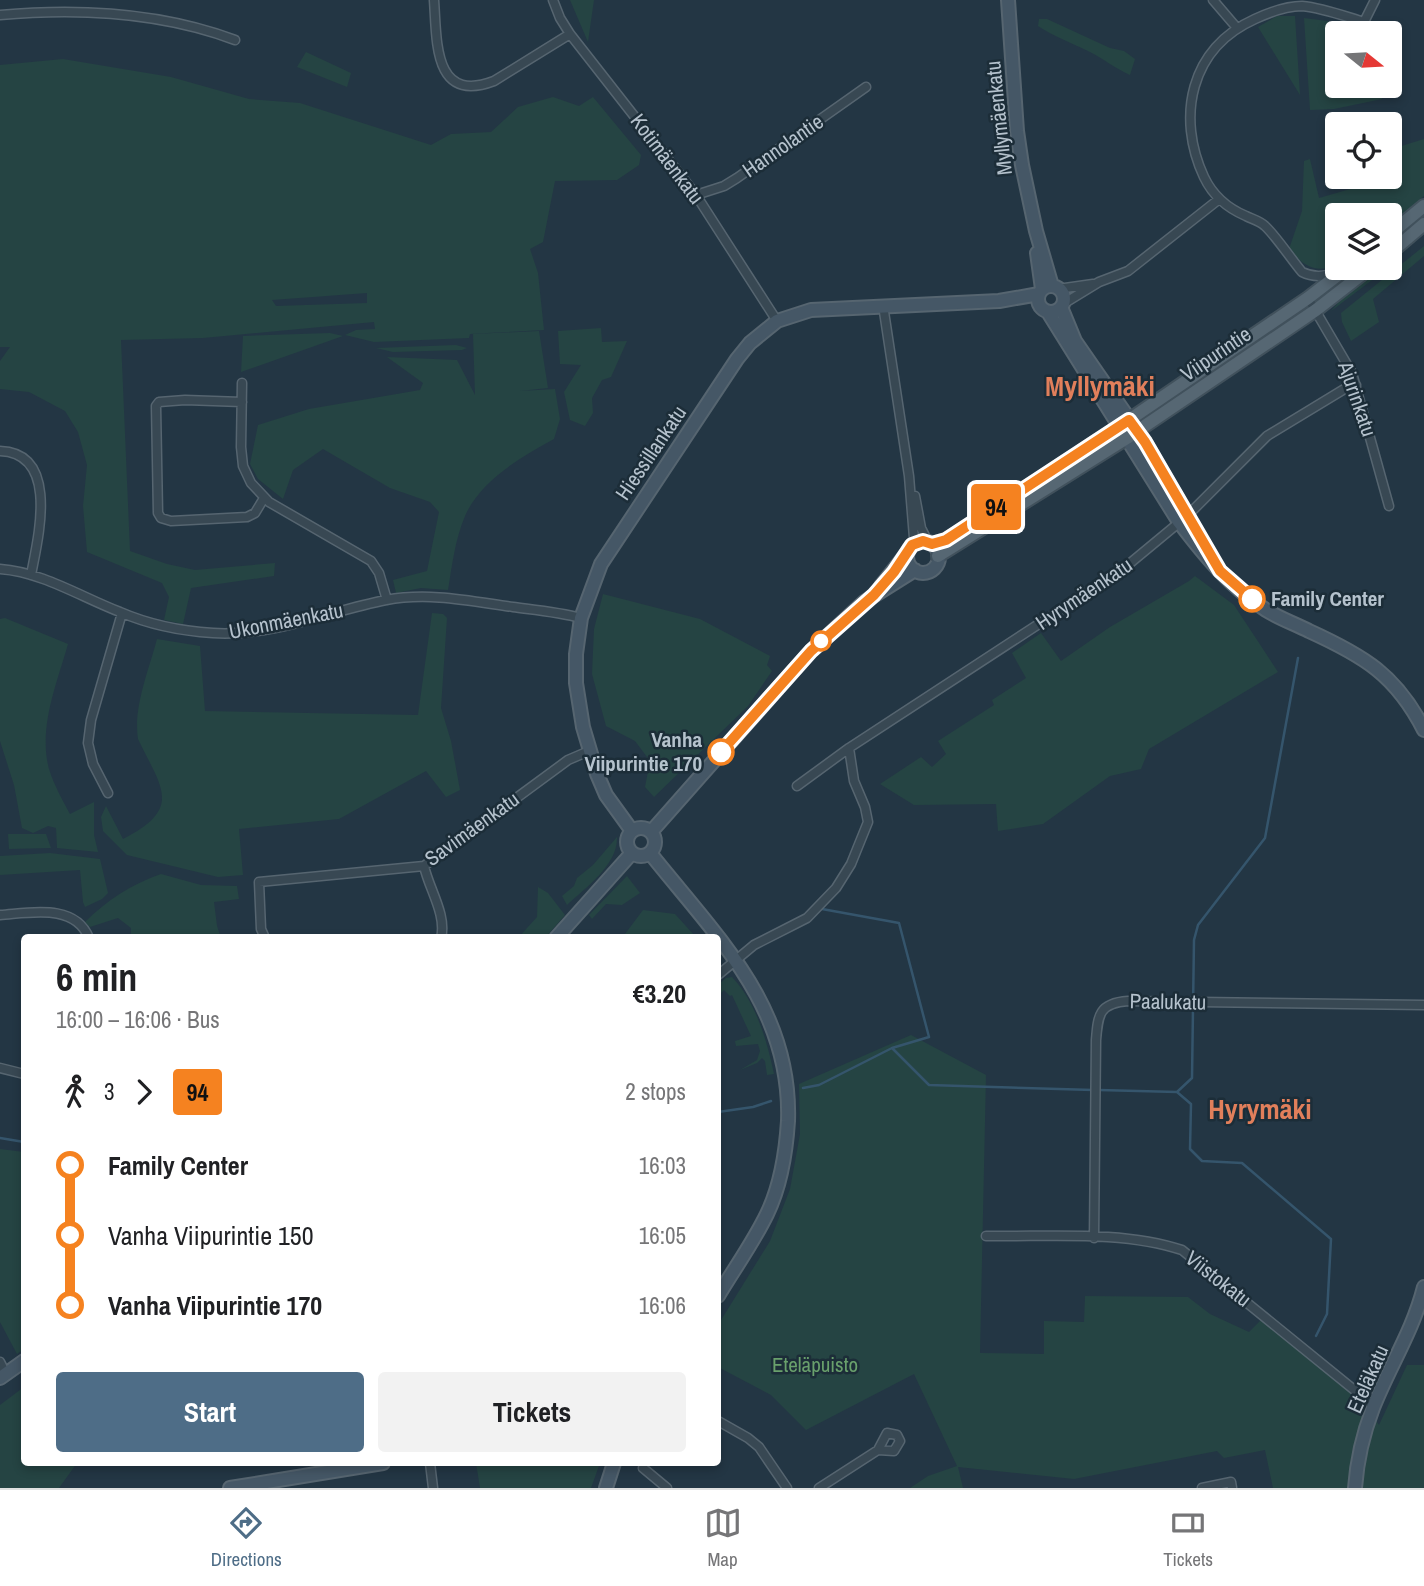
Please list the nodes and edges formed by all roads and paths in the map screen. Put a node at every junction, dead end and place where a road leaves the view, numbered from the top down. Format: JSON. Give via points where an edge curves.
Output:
{"nodes":[{"id":1,"x":434,"y":0,"type":"edge"},
{"id":2,"x":553,"y":0,"type":"edge"},
{"id":3,"x":1008,"y":0,"type":"edge"},
{"id":4,"x":1213,"y":0,"type":"edge"},
{"id":5,"x":1375,"y":0,"type":"edge"},
{"id":6,"x":0,"y":15,"type":"edge"},
{"id":7,"x":1237,"y":28,"type":"junction"},
{"id":8,"x":570,"y":34,"type":"junction"},
{"id":9,"x":235,"y":40,"type":"dead end"},
{"id":10,"x":866,"y":87,"type":"dead end"},
{"id":11,"x":696,"y":195,"type":"junction"},
{"id":12,"x":1218,"y":200,"type":"junction"},
{"id":13,"x":1424,"y":206,"type":"edge"},
{"id":14,"x":1402,"y":224,"type":"edge"},
{"id":15,"x":1424,"y":224,"type":"edge"},
{"id":16,"x":1402,"y":243,"type":"edge"},
{"id":17,"x":1325,"y":276,"type":"edge"},
{"id":18,"x":1331,"y":280,"type":"edge"},
{"id":19,"x":1355,"y":280,"type":"edge"},
{"id":20,"x":1100,"y":282,"type":"junction"},
{"id":21,"x":1048,"y":290,"type":"junction"},
{"id":22,"x":1308,"y":298,"type":"junction"},
{"id":23,"x":999,"y":301,"type":"junction"},
{"id":24,"x":883,"y":305,"type":"junction"},
{"id":25,"x":1062,"y":305,"type":"junction"},
{"id":26,"x":1045,"y":310,"type":"junction"},
{"id":27,"x":1316,"y":310,"type":"junction"},
{"id":28,"x":777,"y":321,"type":"junction"},
{"id":29,"x":242,"y":383,"type":"dead end"},
{"id":30,"x":1356,"y":385,"type":"junction"},
{"id":31,"x":242,"y":402,"type":"junction"},
{"id":32,"x":1128,"y":429,"type":"junction"},
{"id":33,"x":0,"y":451,"type":"edge"},
{"id":34,"x":909,"y":476,"type":"junction"},
{"id":35,"x":264,"y":498,"type":"junction"},
{"id":36,"x":1389,"y":506,"type":"dead end"},
{"id":37,"x":1183,"y":519,"type":"junction"},
{"id":38,"x":933,"y":547,"type":"junction"},
{"id":39,"x":910,"y":549,"type":"junction"},
{"id":40,"x":0,"y":569,"type":"edge"},
{"id":41,"x":915,"y":570,"type":"junction"},
{"id":42,"x":31,"y":575,"type":"junction"},
{"id":43,"x":874,"y":595,"type":"junction"},
{"id":44,"x":387,"y":600,"type":"junction"},
{"id":45,"x":122,"y":613,"type":"junction"},
{"id":46,"x":581,"y":618,"type":"junction"},
{"id":47,"x":1424,"y":730,"type":"edge"},
{"id":48,"x":849,"y":748,"type":"junction"},
{"id":49,"x":589,"y":751,"type":"junction"},
{"id":50,"x":797,"y":786,"type":"dead end"},
{"id":51,"x":108,"y":793,"type":"dead end"},
{"id":52,"x":632,"y":831,"type":"junction"},
{"id":53,"x":651,"y":832,"type":"junction"},
{"id":54,"x":631,"y":853,"type":"junction"},
{"id":55,"x":650,"y":853,"type":"junction"},
{"id":56,"x":424,"y":866,"type":"junction"},
{"id":57,"x":0,"y":915,"type":"edge"},
{"id":58,"x":86,"y":934,"type":"edge"},
{"id":59,"x":263,"y":934,"type":"edge"},
{"id":60,"x":442,"y":934,"type":"edge"},
{"id":61,"x":560,"y":934,"type":"edge"},
{"id":62,"x":715,"y":934,"type":"edge"},
{"id":63,"x":721,"y":942,"type":"edge"},
{"id":64,"x":735,"y":959,"type":"junction"},
{"id":65,"x":721,"y":972,"type":"edge"},
{"id":66,"x":1424,"y":1005,"type":"edge"},
{"id":67,"x":0,"y":1068,"type":"edge"},
{"id":68,"x":21,"y":1073,"type":"edge"},
{"id":69,"x":986,"y":1236,"type":"dead end"},
{"id":70,"x":1094,"y":1238,"type":"junction"},
{"id":71,"x":1424,"y":1287,"type":"edge"},
{"id":72,"x":721,"y":1291,"type":"edge"},
{"id":73,"x":21,"y":1362,"type":"edge"},
{"id":74,"x":2,"y":1371,"type":"edge"},
{"id":75,"x":1374,"y":1406,"type":"junction"},
{"id":76,"x":721,"y":1423,"type":"edge"},
{"id":77,"x":878,"y":1450,"type":"dead end"},
{"id":78,"x":341,"y":1466,"type":"edge"},
{"id":79,"x":430,"y":1466,"type":"edge"},
{"id":80,"x":613,"y":1466,"type":"edge"},
{"id":81,"x":643,"y":1468,"type":"dead end"},
{"id":82,"x":288,"y":1483,"type":"edge"},
{"id":83,"x":230,"y":1488,"type":"edge"},
{"id":84,"x":433,"y":1488,"type":"edge"},
{"id":85,"x":606,"y":1488,"type":"edge"},
{"id":86,"x":667,"y":1488,"type":"edge"},
{"id":87,"x":786,"y":1488,"type":"edge"},
{"id":88,"x":819,"y":1488,"type":"edge"},
{"id":89,"x":1202,"y":1488,"type":"edge"},
{"id":90,"x":1232,"y":1488,"type":"edge"},
{"id":91,"x":1355,"y":1488,"type":"edge"}],
"edges":[{"from":1,"to":8,"type":"street","via":[[438,54],[443,70],[457,84],[480,86],[494,81]]},
{"from":2,"to":8,"type":"street","name":"Kotimäenkatu"},
{"from":3,"to":21,"type":"main road","name":"Myllymäenkatu","via":[[1017,131]]},
{"from":4,"to":7,"type":"street"},
{"from":5,"to":7,"type":"street","via":[[1364,22],[1300,6],[1266,14]]},
{"from":6,"to":9,"type":"street","via":[[109,13],[179,23]]},
{"from":7,"to":12,"type":"street","via":[[1210,55],[1190,101],[1193,151]]},
{"from":8,"to":11,"type":"street","name":"Kotimäenkatu"},
{"from":10,"to":11,"type":"street","name":"Hannolantie","via":[[737,178]]},
{"from":11,"to":28,"type":"street","name":"Kotimäenkatu"},
{"from":12,"to":17,"type":"street","via":[[1266,226],[1301,272]]},
{"from":12,"to":20,"type":"street","name":"Hiessillankatu","via":[[1128,271]]},
{"from":13,"to":14,"type":"main road"},
{"from":15,"to":16,"type":"main road"},
{"from":18,"to":22,"type":"main road","name":"Viipurintie"},
{"from":19,"to":27,"type":"main road","name":"Viipurintie"},
{"from":20,"to":21,"type":"street","name":"Hiessillankatu"},
{"from":20,"to":25,"type":"street","name":"Hiessillankatu"},
{"from":21,"to":23,"type":"main road","name":"Hiessillankatu"},
{"from":21,"to":25,"type":"main road","via":[[1062,293]]},
{"from":21,"to":26,"type":"main road","via":[[1038,302]]},
{"from":22,"to":27,"type":"street","name":"Ajurinkatu"},
{"from":22,"to":32,"type":"main road","name":"Viipurintie"},
{"from":23,"to":24,"type":"main road","name":"Hiessillankatu"},
{"from":23,"to":26,"type":"main road","name":"Hiessillankatu"},
{"from":24,"to":28,"type":"main road","name":"Hiessillankatu","via":[[811,310]]},
{"from":24,"to":34,"type":"street"},
{"from":25,"to":26,"type":"main road"},
{"from":25,"to":32,"type":"main road","via":[[1075,341]]},
{"from":26,"to":32,"type":"main road"},
{"from":27,"to":30,"type":"street","name":"Ajurinkatu"},
{"from":27,"to":32,"type":"main road","name":"Viipurintie"},
{"from":28,"to":46,"type":"main road","name":"Hiessillankatu","via":[[737,359],[663,469],[601,564]]},
{"from":29,"to":31,"type":"street"},
{"from":30,"to":36,"type":"street","name":"Ajurinkatu"},
{"from":30,"to":37,"type":"street","name":"Hyrymäenkatu","via":[[1268,436]]},
{"from":31,"to":35,"type":"street","via":[[243,466]]},
{"from":31,"to":35,"type":"street","via":[[159,402],[158,513],[171,521],[247,517]]},
{"from":32,"to":37,"type":"main road"},
{"from":32,"to":38,"type":"main road","name":"Viipurintie"},
{"from":33,"to":42,"type":"street","via":[[23,458],[38,479],[40,516]]},
{"from":34,"to":38,"type":"street","via":[[920,528]]},
{"from":34,"to":39,"type":"street","via":[[914,538]]},
{"from":35,"to":44,"type":"street","via":[[371,561]]},
{"from":37,"to":47,"type":"main road","via":[[1237,588],[1267,611],[1349,650],[1382,673],[1399,690]]},
{"from":37,"to":48,"type":"street","name":"Hyrymäenkatu","via":[[1123,569]]},
{"from":38,"to":39,"type":"main road","via":[[923,541]]},
{"from":38,"to":41,"type":"main road","via":[[932,569]]},
{"from":39,"to":41,"type":"main road","via":[[907,560]]},
{"from":39,"to":43,"type":"main road"},
{"from":40,"to":42,"type":"street","name":"Ukonmäenkatu"},
{"from":41,"to":43,"type":"main road"},
{"from":42,"to":45,"type":"street","name":"Ukonmäenkatu"},
{"from":43,"to":53,"type":"main road","via":[[811,651]]},
{"from":44,"to":45,"type":"street","name":"Ukonmäenkatu","via":[[268,628],[218,633],[157,625]]},
{"from":44,"to":46,"type":"street","name":"Ukonmäenkatu","via":[[444,597]]},
{"from":45,"to":51,"type":"street","via":[[88,743]]},
{"from":46,"to":49,"type":"main road","name":"Hiessillankatu","via":[[576,683]]},
{"from":48,"to":50,"type":"street","name":"Hyrymäenkatu"},
{"from":48,"to":64,"type":"street","via":[[868,822],[851,864],[836,888],[807,918]]},
{"from":49,"to":52,"type":"main road","name":"Hiessillankatu","via":[[606,795]]},
{"from":49,"to":56,"type":"street","name":"Savimäenkatu","via":[[559,766]]},
{"from":52,"to":53,"type":"main road","via":[[642,828]]},
{"from":52,"to":54,"type":"main road","via":[[627,840]]},
{"from":53,"to":55,"type":"main road","via":[[655,845]]},
{"from":54,"to":55,"type":"main road","via":[[641,857]]},
{"from":54,"to":61,"type":"main road"},
{"from":55,"to":62,"type":"main road"},
{"from":56,"to":59,"type":"street","name":"Savimäenkatu","via":[[259,883]]},
{"from":56,"to":60,"type":"street","via":[[441,916]]},
{"from":57,"to":58,"type":"street","via":[[54,912],[80,924]]},
{"from":63,"to":64,"type":"main road"},
{"from":64,"to":65,"type":"street"},
{"from":64,"to":72,"type":"main road","via":[[760,999],[779,1046],[788,1094],[787,1133],[781,1174],[767,1213]]},
{"from":66,"to":70,"type":"street","name":"Paalukatu","via":[[1109,1004],[1101,1012],[1096,1040]]},
{"from":67,"to":68,"type":"street"},
{"from":69,"to":70,"type":"street","name":"Viistokatu"},
{"from":70,"to":75,"type":"street","name":"Viistokatu","via":[[1158,1242],[1182,1250]]},
{"from":71,"to":75,"type":"main road","name":"Eteläkatu","via":[[1412,1325]]},
{"from":73,"to":74,"type":"main road"},
{"from":75,"to":91,"type":"main road","name":"Eteläkatu","via":[[1361,1445]]},
{"from":76,"to":87,"type":"street","via":[[758,1447]]},
{"from":77,"to":88,"type":"street"},
{"from":78,"to":82,"type":"main road"},
{"from":79,"to":84,"type":"street"},
{"from":80,"to":85,"type":"main road"},
{"from":81,"to":86,"type":"street"},
{"from":82,"to":83,"type":"main road"},
{"from":89,"to":90,"type":"street","via":[[1231,1482]]}]}
